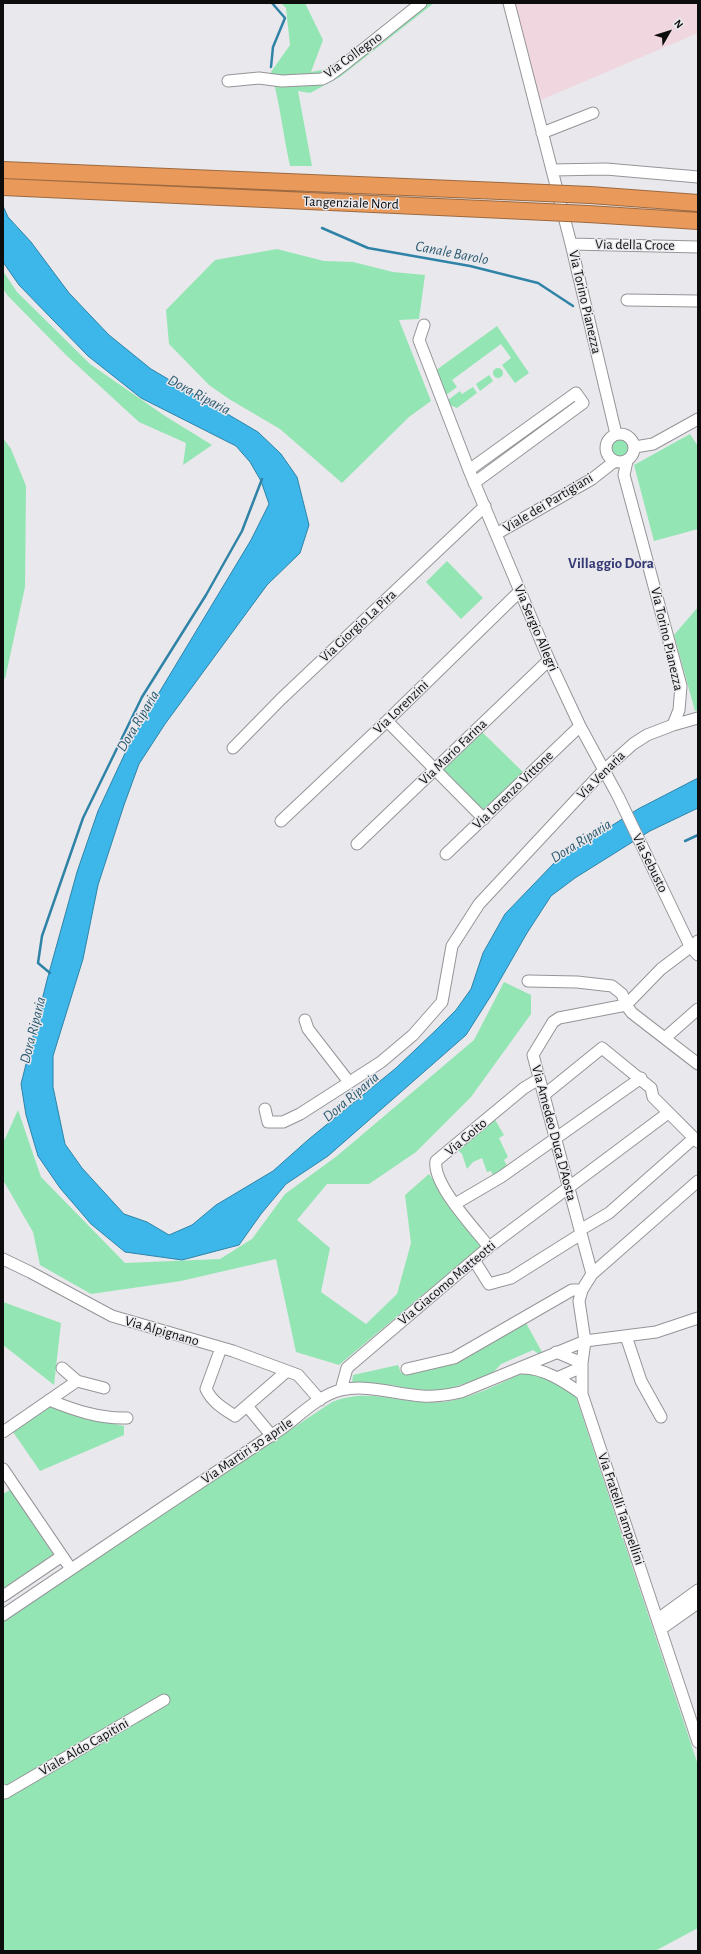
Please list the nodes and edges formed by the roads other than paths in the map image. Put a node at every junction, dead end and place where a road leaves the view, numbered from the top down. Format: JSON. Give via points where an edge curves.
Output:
{"nodes":[{"id":1,"x":421,"y":3,"type":"edge"},
{"id":2,"x":509,"y":3,"type":"edge"},
{"id":3,"x":228,"y":81,"type":"dead end"},
{"id":4,"x":593,"y":113,"type":"dead end"},
{"id":5,"x":542,"y":133,"type":"junction"},
{"id":6,"x":3,"y":170,"type":"edge"},
{"id":7,"x":552,"y":170,"type":"junction"},
{"id":8,"x":698,"y":177,"type":"edge"},
{"id":9,"x":3,"y":187,"type":"edge"},
{"id":10,"x":698,"y":203,"type":"edge"},
{"id":11,"x":698,"y":221,"type":"edge"},
{"id":12,"x":571,"y":244,"type":"junction"},
{"id":13,"x":698,"y":247,"type":"edge"},
{"id":14,"x":627,"y":300,"type":"dead end"},
{"id":15,"x":698,"y":301,"type":"edge"},
{"id":16,"x":424,"y":325,"type":"dead end"},
{"id":17,"x":698,"y":419,"type":"edge"},
{"id":18,"x":616,"y":434,"type":"junction"},
{"id":19,"x":635,"y":447,"type":"junction"},
{"id":20,"x":611,"y":458,"type":"junction"},
{"id":21,"x":627,"y":461,"type":"junction"},
{"id":22,"x":469,"y":470,"type":"junction"},
{"id":23,"x":474,"y":482,"type":"junction"},
{"id":24,"x":484,"y":506,"type":"junction"},
{"id":25,"x":496,"y":534,"type":"junction"},
{"id":26,"x":520,"y":591,"type":"junction"},
{"id":27,"x":549,"y":660,"type":"junction"},
{"id":28,"x":698,"y":718,"type":"edge"},
{"id":29,"x":387,"y":721,"type":"junction"},
{"id":30,"x":673,"y":725,"type":"junction"},
{"id":31,"x":580,"y":726,"type":"junction"},
{"id":32,"x":233,"y":748,"type":"dead end"},
{"id":33,"x":435,"y":770,"type":"junction"},
{"id":34,"x":603,"y":771,"type":"junction"},
{"id":35,"x":484,"y":819,"type":"junction"},
{"id":36,"x":281,"y":821,"type":"dead end"},
{"id":37,"x":357,"y":844,"type":"dead end"},
{"id":38,"x":446,"y":854,"type":"dead end"},
{"id":39,"x":694,"y":943,"type":"edge"},
{"id":40,"x":698,"y":955,"type":"edge"},
{"id":41,"x":528,"y":981,"type":"dead end"},
{"id":42,"x":626,"y":1005,"type":"junction"},
{"id":43,"x":698,"y":1009,"type":"edge"},
{"id":44,"x":305,"y":1020,"type":"dead end"},
{"id":45,"x":665,"y":1038,"type":"junction"},
{"id":46,"x":698,"y":1064,"type":"edge"},
{"id":47,"x":641,"y":1078,"type":"junction"},
{"id":48,"x":539,"y":1079,"type":"junction"},
{"id":49,"x":349,"y":1082,"type":"junction"},
{"id":50,"x":544,"y":1095,"type":"junction"},
{"id":51,"x":265,"y":1108,"type":"dead end"},
{"id":52,"x":668,"y":1113,"type":"junction"},
{"id":53,"x":555,"y":1138,"type":"junction"},
{"id":54,"x":696,"y":1140,"type":"edge"},
{"id":55,"x":698,"y":1181,"type":"edge"},
{"id":56,"x":568,"y":1188,"type":"junction"},
{"id":57,"x":456,"y":1204,"type":"junction"},
{"id":58,"x":580,"y":1232,"type":"junction"},
{"id":59,"x":489,"y":1247,"type":"junction"},
{"id":60,"x":3,"y":1259,"type":"edge"},
{"id":61,"x":474,"y":1260,"type":"junction"},
{"id":62,"x":592,"y":1274,"type":"junction"},
{"id":63,"x":582,"y":1290,"type":"junction"},
{"id":64,"x":698,"y":1318,"type":"edge"},
{"id":65,"x":626,"y":1336,"type":"junction"},
{"id":66,"x":585,"y":1341,"type":"junction"},
{"id":67,"x":221,"y":1348,"type":"junction"},
{"id":68,"x":556,"y":1352,"type":"junction"},
{"id":69,"x":582,"y":1365,"type":"junction"},
{"id":70,"x":62,"y":1368,"type":"dead end"},
{"id":71,"x":407,"y":1369,"type":"dead end"},
{"id":72,"x":518,"y":1369,"type":"junction"},
{"id":73,"x":287,"y":1371,"type":"junction"},
{"id":74,"x":557,"y":1378,"type":"junction"},
{"id":75,"x":77,"y":1381,"type":"junction"},
{"id":76,"x":104,"y":1388,"type":"dead end"},
{"id":77,"x":341,"y":1390,"type":"junction"},
{"id":78,"x":582,"y":1394,"type":"junction"},
{"id":79,"x":49,"y":1400,"type":"junction"},
{"id":80,"x":320,"y":1400,"type":"junction"},
{"id":81,"x":247,"y":1406,"type":"junction"},
{"id":82,"x":661,"y":1417,"type":"dead end"},
{"id":83,"x":127,"y":1418,"type":"dead end"},
{"id":84,"x":3,"y":1432,"type":"edge"},
{"id":85,"x":272,"y":1436,"type":"junction"},
{"id":86,"x":3,"y":1469,"type":"edge"},
{"id":87,"x":62,"y":1556,"type":"junction"},
{"id":88,"x":71,"y":1569,"type":"junction"},
{"id":89,"x":698,"y":1590,"type":"edge"},
{"id":90,"x":3,"y":1596,"type":"edge"},
{"id":91,"x":698,"y":1603,"type":"edge"},
{"id":92,"x":3,"y":1615,"type":"edge"},
{"id":93,"x":660,"y":1624,"type":"junction"},
{"id":94,"x":164,"y":1700,"type":"dead end"},
{"id":95,"x":698,"y":1742,"type":"edge"},
{"id":96,"x":4,"y":1791,"type":"edge"}],
"edges":[{"from":1,"to":3,"type":"street","name":"Via Collegno","via":[[322,79],[282,81],[259,78]]},
{"from":2,"to":5,"type":"street"},
{"from":4,"to":5,"type":"street"},
{"from":5,"to":7,"type":"street"},
{"from":6,"to":10,"type":"highway","name":"Tangenziale Nord","bridge":true,"via":[[590,195]]},
{"from":7,"to":8,"type":"street","via":[[606,168]]},
{"from":7,"to":12,"type":"street","name":"Via Torino Pianezza"},
{"from":9,"to":11,"type":"highway","name":"Tangenziale Nord","bridge":true},
{"from":12,"to":13,"type":"street","name":"Via della Croce"},
{"from":12,"to":18,"type":"street","name":"Via Torino Pianezza"},
{"from":14,"to":15,"type":"street"},
{"from":16,"to":22,"type":"street","name":"Via Sergio Allegri","via":[[419,340]]},
{"from":17,"to":19,"type":"street","via":[[653,444]]},
{"from":18,"to":19,"type":"street","via":[[628,436]]},
{"from":18,"to":20,"type":"street","via":[[607,442]]},
{"from":19,"to":21,"type":"street","name":"Via Torino Pianezza"},
{"from":20,"to":21,"type":"street"},
{"from":20,"to":25,"type":"street","name":"Viale dei Partigiani","via":[[600,472]]},
{"from":21,"to":30,"type":"street","name":"Via Torino Pianezza","via":[[624,475],[680,686],[679,710]]},
{"from":22,"to":23,"type":"street","name":"Via Sergio Allegri"},
{"from":22,"to":23,"type":"street","via":[[576,393],[583,403]]},
{"from":23,"to":24,"type":"street","name":"Via Sergio Allegri"},
{"from":24,"to":25,"type":"street","name":"Via Sergio Allegri"},
{"from":24,"to":32,"type":"street","name":"Via Giorgio La Pira"},
{"from":25,"to":26,"type":"street","name":"Via Sergio Allegri"},
{"from":26,"to":27,"type":"street","name":"Via Sergio Allegri"},
{"from":26,"to":29,"type":"street","name":"Via Lorenzini"},
{"from":27,"to":31,"type":"street","name":"Via Sergio Allegri"},
{"from":27,"to":33,"type":"street","name":"Via Mario Farina"},
{"from":28,"to":30,"type":"street","name":"Via Venaria"},
{"from":29,"to":33,"type":"street"},
{"from":29,"to":36,"type":"street","name":"Via Lorenzini"},
{"from":30,"to":34,"type":"street","name":"Via Venaria","via":[[647,735],[633,744]]},
{"from":31,"to":34,"type":"street","name":"Via Sergio Allegri"},
{"from":31,"to":35,"type":"street","name":"Via Lorenzo Vittone"},
{"from":33,"to":35,"type":"street"},
{"from":33,"to":37,"type":"street","name":"Via Mario Farina"},
{"from":34,"to":39,"type":"street","name":"Via Sebusto"},
{"from":34,"to":49,"type":"street","name":"Via Venaria","via":[[478,904],[452,946],[442,1002],[413,1035],[381,1062]]},
{"from":35,"to":38,"type":"street","name":"Via Lorenzo Vittone"},
{"from":39,"to":40,"type":"street","name":"Via Sebusto"},
{"from":39,"to":42,"type":"street","via":[[661,969]]},
{"from":41,"to":42,"type":"street","via":[[612,986],[622,994]]},
{"from":42,"to":45,"type":"street","via":[[632,1013]]},
{"from":42,"to":48,"type":"street","name":"Via Amedeo Duca D'Aosta","via":[[559,1018],[553,1022],[533,1055]]},
{"from":43,"to":45,"type":"street"},
{"from":44,"to":49,"type":"street","via":[[308,1029]]},
{"from":45,"to":46,"type":"street"},
{"from":47,"to":50,"type":"street","via":[[602,1048]]},
{"from":47,"to":52,"type":"street","via":[[651,1088],[653,1097]]},
{"from":47,"to":53,"type":"street"},
{"from":48,"to":50,"type":"street","name":"Via Amedeo Duca D'Aosta"},
{"from":48,"to":57,"type":"street","name":"Via Goito","via":[[524,1088],[436,1162],[438,1175],[446,1192]]},
{"from":49,"to":51,"type":"street","name":"Via Venaria","via":[[300,1114],[282,1122],[268,1122]]},
{"from":50,"to":53,"type":"street","name":"Via Amedeo Duca D'Aosta"},
{"from":52,"to":54,"type":"street"},
{"from":52,"to":56,"type":"street","name":"Via Giacomo Matteotti"},
{"from":53,"to":56,"type":"street","name":"Via Amedeo Duca D'Aosta"},
{"from":53,"to":57,"type":"street","via":[[501,1177]]},
{"from":54,"to":58,"type":"street","via":[[609,1213]]},
{"from":55,"to":62,"type":"street","name":"Via Fratelli Tampellini"},
{"from":56,"to":58,"type":"street","name":"Via Amedeo Duca D'Aosta"},
{"from":56,"to":59,"type":"street","name":"Via Giacomo Matteotti"},
{"from":57,"to":59,"type":"street","name":"Via Goito"},
{"from":58,"to":61,"type":"street","via":[[511,1278],[489,1284]]},
{"from":58,"to":62,"type":"street","name":"Via Amedeo Duca D'Aosta"},
{"from":59,"to":61,"type":"street","name":"Via Giacomo Matteotti"},
{"from":60,"to":67,"type":"street","name":"Via Alpignano","via":[[112,1316]]},
{"from":61,"to":77,"type":"street","name":"Via Giacomo Matteotti","via":[[347,1368]]},
{"from":62,"to":63,"type":"street","name":"Via Fratelli Tampellini"},
{"from":63,"to":66,"type":"street","name":"Via Fratelli Tampellini","via":[[579,1301]]},
{"from":63,"to":71,"type":"street","via":[[572,1290],[454,1358]]},
{"from":64,"to":65,"type":"street","name":"Via Martiri 30 aprile","via":[[656,1332]]},
{"from":65,"to":66,"type":"street","name":"Via Martiri 30 aprile"},
{"from":65,"to":82,"type":"street","via":[[641,1381]]},
{"from":66,"to":68,"type":"street","name":"Via Martiri 30 aprile"},
{"from":66,"to":69,"type":"street","name":"Via Fratelli Tampellini"},
{"from":67,"to":73,"type":"street","name":"Via Alpignano"},
{"from":67,"to":81,"type":"street","via":[[206,1389],[221,1408],[235,1416]]},
{"from":68,"to":69,"type":"street"},
{"from":68,"to":72,"type":"street","name":"Via Martiri 30 aprile"},
{"from":69,"to":74,"type":"street"},
{"from":69,"to":78,"type":"street","name":"Via Fratelli Tampellini"},
{"from":70,"to":75,"type":"street"},
{"from":72,"to":74,"type":"street","name":"Via Martiri 30 aprile","via":[[536,1369]]},
{"from":72,"to":77,"type":"street","name":"Via Martiri 30 aprile","via":[[461,1392],[443,1396],[422,1396],[362,1388]]},
{"from":73,"to":80,"type":"street","name":"Via Alpignano","via":[[298,1376]]},
{"from":73,"to":81,"type":"street"},
{"from":74,"to":78,"type":"street","name":"Via Martiri 30 aprile"},
{"from":75,"to":76,"type":"street"},
{"from":75,"to":79,"type":"street"},
{"from":77,"to":80,"type":"street","name":"Via Martiri 30 aprile"},
{"from":78,"to":93,"type":"street","name":"Via Fratelli Tampellini"},
{"from":79,"to":83,"type":"street","via":[[73,1410],[112,1419]]},
{"from":79,"to":84,"type":"street"},
{"from":80,"to":85,"type":"street","name":"Via Martiri 30 aprile"},
{"from":81,"to":85,"type":"street"},
{"from":85,"to":88,"type":"street","name":"Via Martiri 30 aprile"},
{"from":86,"to":87,"type":"street"},
{"from":87,"to":88,"type":"street"},
{"from":87,"to":90,"type":"street"},
{"from":88,"to":92,"type":"street","name":"Via Martiri 30 aprile"},
{"from":89,"to":93,"type":"street"},
{"from":91,"to":93,"type":"street"},
{"from":93,"to":95,"type":"street","name":"Via Fratelli Tampellini"},
{"from":94,"to":96,"type":"street","name":"Viale Aldo Capitini"}]}
